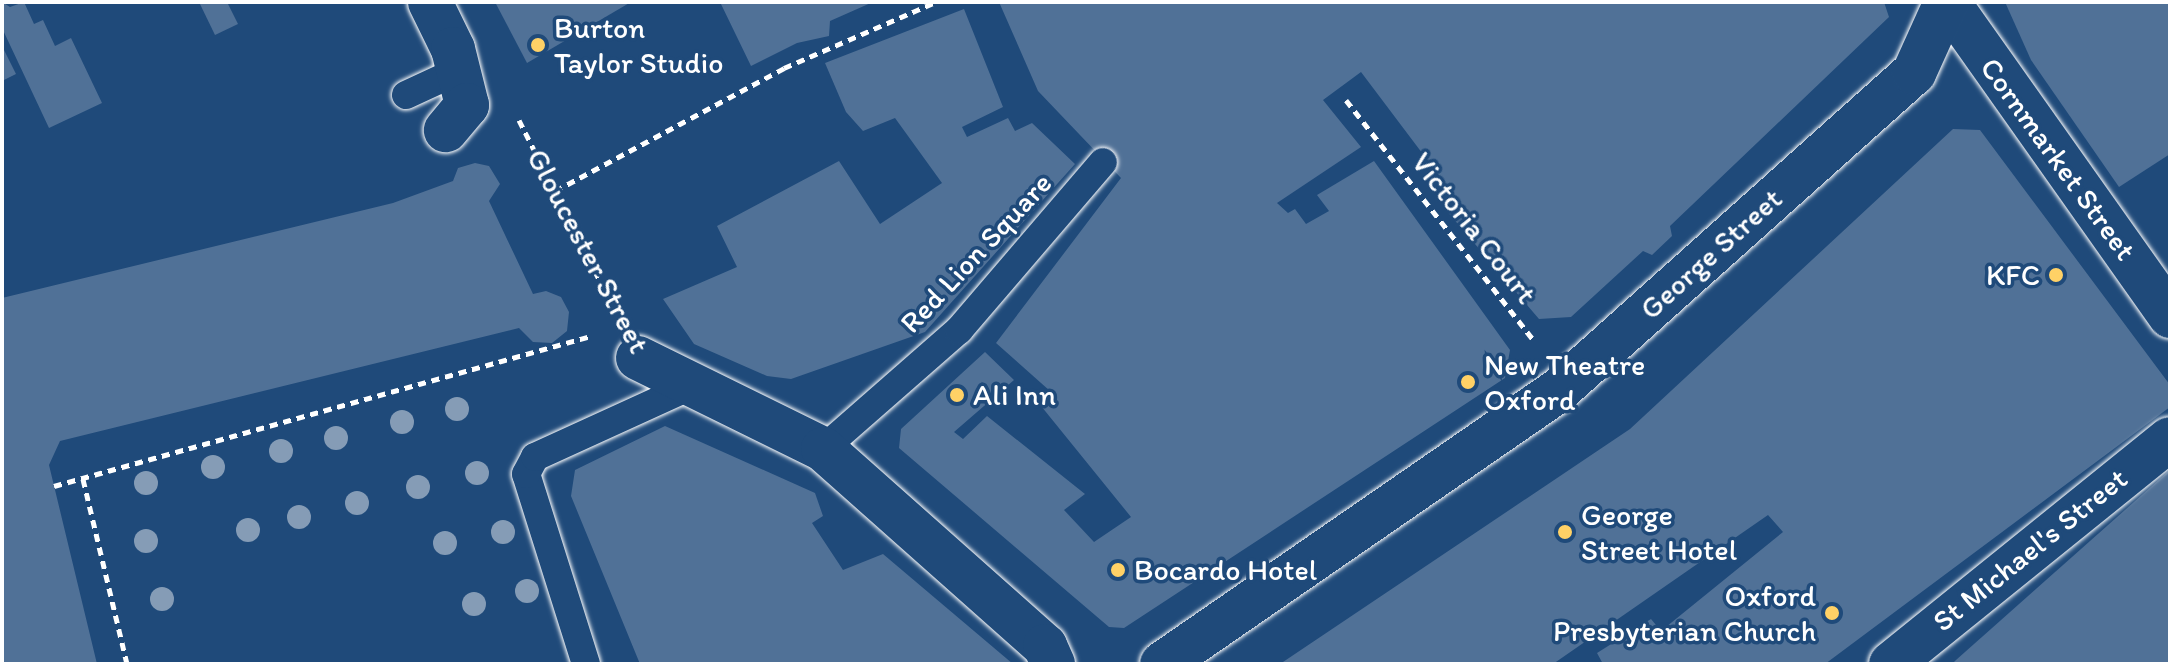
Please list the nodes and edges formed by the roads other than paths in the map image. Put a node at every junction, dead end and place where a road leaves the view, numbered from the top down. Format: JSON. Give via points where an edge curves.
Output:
{"nodes":[{"id":1,"x":430,"y":2,"type":"edge"},
{"id":2,"x":1947,"y":2,"type":"edge"},
{"id":3,"x":406,"y":95,"type":"dead end"},
{"id":4,"x":458,"y":102,"type":"joint"},
{"id":5,"x":1103,"y":162,"type":"dead end"},
{"id":6,"x":2170,"y":316,"type":"edge"},
{"id":7,"x":630,"y":343,"type":"road end"},
{"id":8,"x":693,"y":385,"type":"junction"},
{"id":9,"x":2170,"y":439,"type":"edge"},
{"id":10,"x":823,"y":449,"type":"junction"},
{"id":11,"x":586,"y":664,"type":"edge"},
{"id":12,"x":1053,"y":664,"type":"edge"},
{"id":13,"x":1162,"y":664,"type":"edge"},
{"id":14,"x":1891,"y":664,"type":"edge"}],
"edges":[{"from":1,"to":4,"type":"street"},
{"from":2,"to":6,"type":"street","name":"Cornmarket Street"},
{"from":2,"to":13,"type":"street","name":"George Street","via":[[1914,73],[1568,382],[1350,539]]},
{"from":3,"to":4,"type":"lane"},
{"from":5,"to":10,"type":"lane","name":"Red Lion Square","via":[[959,330]]},
{"from":7,"to":8,"type":"street","name":"Gloucester Street"},
{"from":8,"to":10,"type":"street","name":"Gloucester Street"},
{"from":8,"to":11,"type":"lane","via":[[535,457],[526,474]]},
{"from":9,"to":14,"type":"street","name":"St Michael's Street"},
{"from":10,"to":12,"type":"street","name":"Gloucester Street","via":[[1045,646]]}]}
